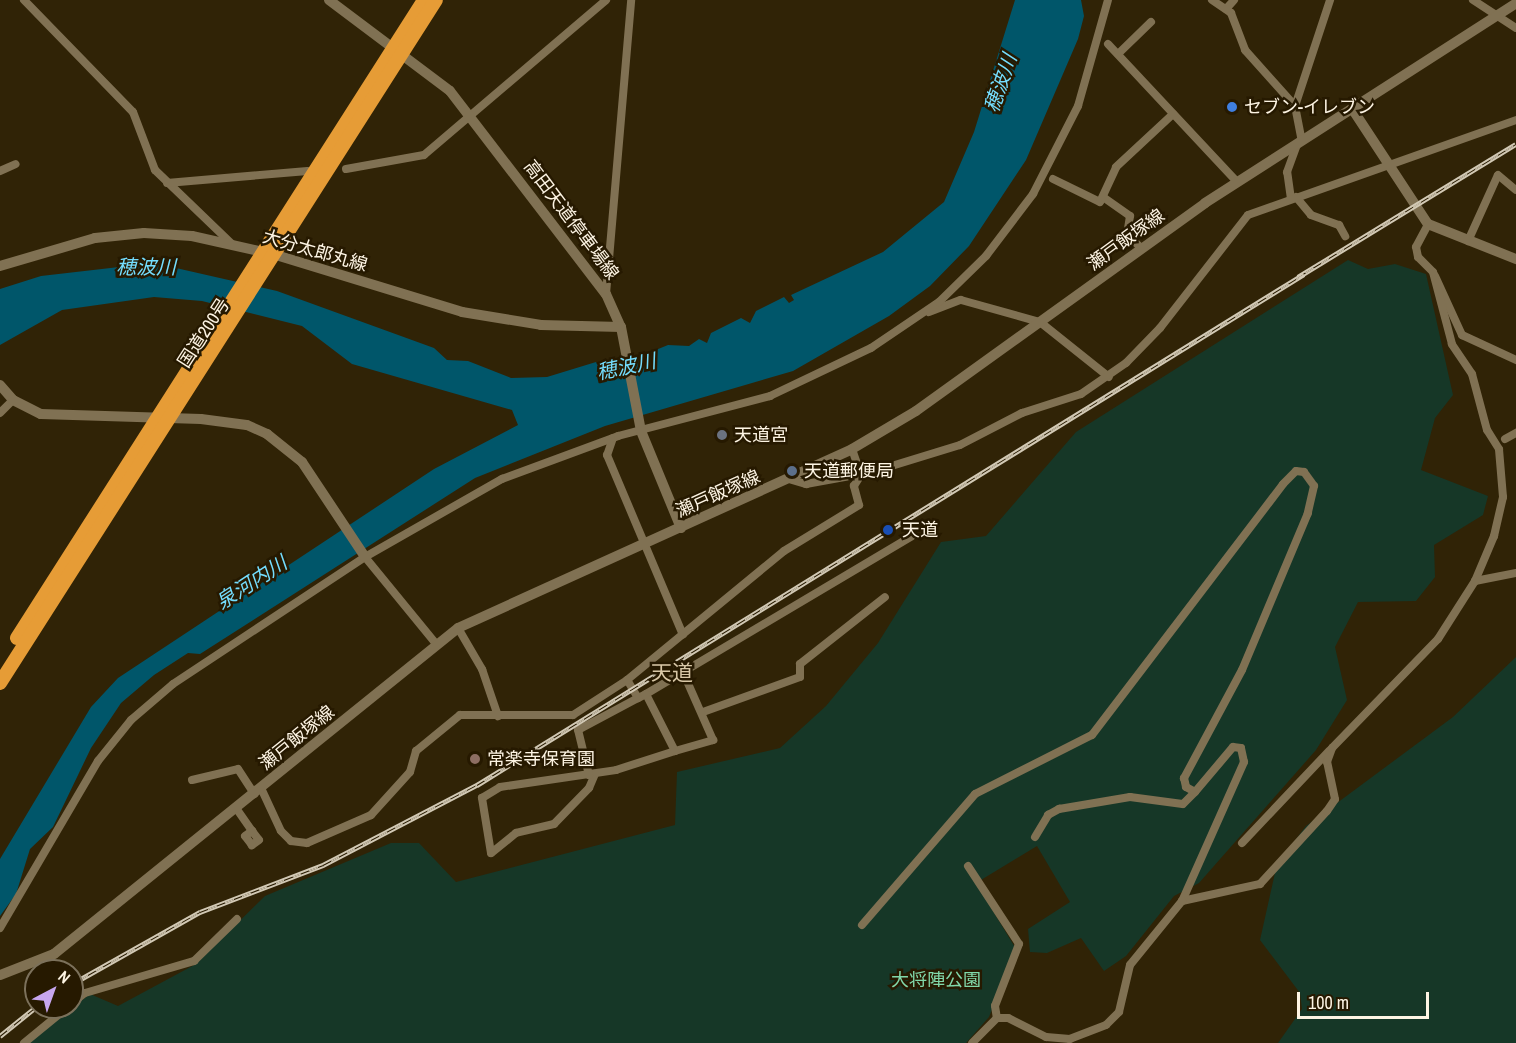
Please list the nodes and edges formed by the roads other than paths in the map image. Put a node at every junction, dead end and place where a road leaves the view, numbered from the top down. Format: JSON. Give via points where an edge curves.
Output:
{"nodes":[{"id":1,"x":24,"y":0,"type":"edge"},
{"id":2,"x":329,"y":0,"type":"edge"},
{"id":3,"x":424,"y":0,"type":"edge"},
{"id":4,"x":436,"y":0,"type":"edge"},
{"id":5,"x":606,"y":0,"type":"edge"},
{"id":6,"x":631,"y":0,"type":"edge"},
{"id":7,"x":1108,"y":0,"type":"edge"},
{"id":8,"x":1212,"y":0,"type":"edge"},
{"id":9,"x":1234,"y":0,"type":"edge"},
{"id":10,"x":1330,"y":0,"type":"edge"},
{"id":11,"x":1473,"y":0,"type":"edge"},
{"id":12,"x":1516,"y":3,"type":"edge"},
{"id":13,"x":1226,"y":9,"type":"junction"},
{"id":14,"x":1498,"y":15,"type":"junction"},
{"id":15,"x":1151,"y":22,"type":"dead end"},
{"id":16,"x":1516,"y":28,"type":"edge"},
{"id":17,"x":1108,"y":44,"type":"dead end"},
{"id":18,"x":398,"y":51,"type":"junction"},
{"id":19,"x":1118,"y":54,"type":"junction"},
{"id":20,"x":1295,"y":106,"type":"junction"},
{"id":21,"x":1353,"y":110,"type":"junction"},
{"id":22,"x":470,"y":114,"type":"junction"},
{"id":23,"x":1173,"y":114,"type":"junction"},
{"id":24,"x":1516,"y":120,"type":"edge"},
{"id":25,"x":1300,"y":143,"type":"junction"},
{"id":26,"x":1385,"y":163,"type":"junction"},
{"id":27,"x":16,"y":164,"type":"dead end"},
{"id":28,"x":346,"y":169,"type":"dead end"},
{"id":29,"x":0,"y":171,"type":"edge"},
{"id":30,"x":307,"y":171,"type":"dead end"},
{"id":31,"x":1053,"y":180,"type":"dead end"},
{"id":32,"x":1237,"y":182,"type":"junction"},
{"id":33,"x":167,"y":183,"type":"junction"},
{"id":34,"x":1516,"y":190,"type":"edge"},
{"id":35,"x":1103,"y":197,"type":"junction"},
{"id":36,"x":1294,"y":198,"type":"junction"},
{"id":37,"x":1428,"y":224,"type":"junction"},
{"id":38,"x":1345,"y":236,"type":"dead end"},
{"id":39,"x":1468,"y":241,"type":"junction"},
{"id":40,"x":234,"y":246,"type":"junction"},
{"id":41,"x":1142,"y":249,"type":"junction"},
{"id":42,"x":267,"y":259,"type":"junction"},
{"id":43,"x":1516,"y":259,"type":"edge"},
{"id":44,"x":0,"y":266,"type":"edge"},
{"id":45,"x":1433,"y":272,"type":"junction"},
{"id":46,"x":606,"y":294,"type":"junction"},
{"id":47,"x":922,"y":314,"type":"junction"},
{"id":48,"x":1040,"y":322,"type":"junction"},
{"id":49,"x":622,"y":330,"type":"junction"},
{"id":50,"x":1516,"y":360,"type":"edge"},
{"id":51,"x":1109,"y":377,"type":"junction"},
{"id":52,"x":0,"y":385,"type":"edge"},
{"id":53,"x":13,"y":400,"type":"junction"},
{"id":54,"x":0,"y":413,"type":"edge"},
{"id":55,"x":164,"y":421,"type":"junction"},
{"id":56,"x":640,"y":428,"type":"junction"},
{"id":57,"x":1516,"y":434,"type":"edge"},
{"id":58,"x":613,"y":438,"type":"junction"},
{"id":59,"x":1505,"y":439,"type":"dead end"},
{"id":60,"x":852,"y":449,"type":"junction"},
{"id":61,"x":861,"y":475,"type":"junction"},
{"id":62,"x":792,"y":480,"type":"junction"},
{"id":63,"x":681,"y":528,"type":"junction"},
{"id":64,"x":912,"y":536,"type":"dead end"},
{"id":65,"x":645,"y":544,"type":"junction"},
{"id":66,"x":365,"y":557,"type":"junction"},
{"id":67,"x":1516,"y":573,"type":"edge"},
{"id":68,"x":1475,"y":581,"type":"junction"},
{"id":69,"x":885,"y":597,"type":"dead end"},
{"id":70,"x":459,"y":628,"type":"junction"},
{"id":71,"x":683,"y":635,"type":"junction"},
{"id":72,"x":437,"y":645,"type":"junction"},
{"id":73,"x":0,"y":665,"type":"edge"},
{"id":74,"x":683,"y":672,"type":"junction"},
{"id":75,"x":627,"y":680,"type":"junction"},
{"id":76,"x":0,"y":683,"type":"edge"},
{"id":77,"x":642,"y":696,"type":"junction"},
{"id":78,"x":703,"y":712,"type":"junction"},
{"id":79,"x":498,"y":716,"type":"junction"},
{"id":80,"x":1332,"y":748,"type":"junction"},
{"id":81,"x":675,"y":750,"type":"junction"},
{"id":82,"x":592,"y":774,"type":"junction"},
{"id":83,"x":192,"y":780,"type":"dead end"},
{"id":84,"x":257,"y":791,"type":"junction"},
{"id":85,"x":1196,"y":792,"type":"junction"},
{"id":86,"x":236,"y":808,"type":"junction"},
{"id":87,"x":252,"y":831,"type":"dead end"},
{"id":88,"x":1035,"y":837,"type":"dead end"},
{"id":89,"x":1242,"y":843,"type":"dead end"},
{"id":90,"x":968,"y":866,"type":"dead end"},
{"id":91,"x":1182,"y":901,"type":"junction"},
{"id":92,"x":237,"y":919,"type":"dead end"},
{"id":93,"x":862,"y":925,"type":"dead end"},
{"id":94,"x":0,"y":928,"type":"edge"},
{"id":95,"x":0,"y":975,"type":"edge"},
{"id":96,"x":84,"y":994,"type":"edge"},
{"id":97,"x":997,"y":1018,"type":"junction"},
{"id":98,"x":53,"y":1019,"type":"edge"},
{"id":99,"x":24,"y":1043,"type":"edge"},
{"id":100,"x":972,"y":1043,"type":"edge"}],
"edges":[{"from":1,"to":33,"type":"street","via":[[133,112],[148,156]]},
{"from":2,"to":18,"type":"main road","name":"高田天道停車場線"},
{"from":3,"to":18,"type":"highway","name":"国道200号"},
{"from":4,"to":18,"type":"highway","name":"国道200号"},
{"from":5,"to":22,"type":"street"},
{"from":6,"to":46,"type":"street"},
{"from":7,"to":47,"type":"street","via":[[1078,106],[1033,194],[986,256]]},
{"from":8,"to":13,"type":"street"},
{"from":9,"to":13,"type":"street"},
{"from":10,"to":20,"type":"street"},
{"from":11,"to":14,"type":"street"},
{"from":12,"to":14,"type":"main road","name":"瀬戸飯塚線"},
{"from":13,"to":20,"type":"street","via":[[1245,50]]},
{"from":14,"to":16,"type":"street"},
{"from":14,"to":21,"type":"main road","name":"瀬戸飯塚線"},
{"from":15,"to":19,"type":"street"},
{"from":17,"to":19,"type":"street"},
{"from":18,"to":22,"type":"main road","name":"高田天道停車場線"},
{"from":18,"to":42,"type":"highway","name":"国道200号"},
{"from":19,"to":23,"type":"street"},
{"from":20,"to":25,"type":"street"},
{"from":21,"to":25,"type":"main road","name":"瀬戸飯塚線"},
{"from":21,"to":26,"type":"main road"},
{"from":22,"to":28,"type":"street","via":[[424,155]]},
{"from":22,"to":46,"type":"main road","name":"高田天道停車場線"},
{"from":23,"to":32,"type":"street"},
{"from":23,"to":35,"type":"street","via":[[1116,167]]},
{"from":24,"to":26,"type":"street"},
{"from":25,"to":32,"type":"main road","name":"瀬戸飯塚線"},
{"from":25,"to":36,"type":"street","via":[[1287,172]]},
{"from":26,"to":36,"type":"street"},
{"from":26,"to":37,"type":"main road"},
{"from":27,"to":29,"type":"street"},
{"from":30,"to":33,"type":"street"},
{"from":31,"to":35,"type":"street","via":[[1100,202]]},
{"from":32,"to":41,"type":"main road","name":"瀬戸飯塚線"},
{"from":33,"to":40,"type":"street"},
{"from":34,"to":39,"type":"street","via":[[1498,175]]},
{"from":35,"to":41,"type":"street","via":[[1130,216],[1127,234]]},
{"from":36,"to":38,"type":"street","via":[[1311,215],[1338,225]]},
{"from":36,"to":51,"type":"street","via":[[1248,216],[1160,328]]},
{"from":37,"to":39,"type":"main road"},
{"from":37,"to":45,"type":"street","via":[[1416,247]]},
{"from":39,"to":43,"type":"main road"},
{"from":40,"to":42,"type":"main road","name":"大分太郎丸線"},
{"from":40,"to":44,"type":"main road","name":"大分太郎丸線","via":[[144,232],[95,238]]},
{"from":41,"to":48,"type":"main road","name":"瀬戸飯塚線"},
{"from":42,"to":49,"type":"main road","name":"大分太郎丸線","via":[[462,312],[541,325]]},
{"from":42,"to":55,"type":"highway","name":"国道200号"},
{"from":45,"to":50,"type":"street","via":[[1462,335]]},
{"from":45,"to":68,"type":"street","via":[[1452,344],[1472,374],[1487,430],[1499,449],[1503,497]]},
{"from":46,"to":49,"type":"main road","name":"高田天道停車場線"},
{"from":47,"to":48,"type":"street","via":[[961,300]]},
{"from":47,"to":56,"type":"street","via":[[871,348],[770,396]]},
{"from":48,"to":51,"type":"street"},
{"from":48,"to":60,"type":"main road","name":"瀬戸飯塚線"},
{"from":49,"to":56,"type":"main road","name":"高田天道停車場線"},
{"from":51,"to":61,"type":"street","via":[[960,445]]},
{"from":52,"to":53,"type":"main road"},
{"from":53,"to":54,"type":"street"},
{"from":53,"to":55,"type":"main road","via":[[41,414]]},
{"from":55,"to":66,"type":"main road","via":[[247,425],[267,434],[302,462]]},
{"from":55,"to":73,"type":"highway","name":"国道200号"},
{"from":55,"to":76,"type":"highway","name":"国道200号"},
{"from":56,"to":58,"type":"street"},
{"from":56,"to":63,"type":"main road","name":"高田天道停車場線"},
{"from":57,"to":59,"type":"street"},
{"from":58,"to":65,"type":"street","via":[[607,455]]},
{"from":58,"to":66,"type":"street","via":[[502,479]]},
{"from":60,"to":61,"type":"street"},
{"from":60,"to":62,"type":"main road","name":"瀬戸飯塚線"},
{"from":61,"to":62,"type":"street","via":[[806,484]]},
{"from":61,"to":71,"type":"street","via":[[854,486],[859,506],[784,551]]},
{"from":62,"to":63,"type":"main road","name":"瀬戸飯塚線"},
{"from":63,"to":65,"type":"main road","name":"瀬戸飯塚線"},
{"from":64,"to":74,"type":"street"},
{"from":65,"to":70,"type":"main road","name":"瀬戸飯塚線"},
{"from":65,"to":71,"type":"street"},
{"from":66,"to":72,"type":"street"},
{"from":66,"to":94,"type":"street","via":[[173,684],[131,720],[98,761]]},
{"from":67,"to":68,"type":"street"},
{"from":68,"to":80,"type":"street","via":[[1438,639]]},
{"from":69,"to":78,"type":"street","via":[[800,664],[800,677]]},
{"from":70,"to":72,"type":"main road","name":"瀬戸飯塚線"},
{"from":70,"to":79,"type":"street","via":[[482,669]]},
{"from":71,"to":75,"type":"street"},
{"from":72,"to":84,"type":"main road","name":"瀬戸飯塚線"},
{"from":74,"to":77,"type":"street"},
{"from":74,"to":78,"type":"street"},
{"from":75,"to":77,"type":"street"},
{"from":75,"to":79,"type":"street","via":[[573,715]]},
{"from":77,"to":81,"type":"street"},
{"from":77,"to":82,"type":"street","via":[[578,730]]},
{"from":78,"to":81,"type":"street","via":[[713,740]]},
{"from":79,"to":84,"type":"street","via":[[460,715],[416,751],[410,772],[371,815],[307,843],[298,844],[281,831]]},
{"from":80,"to":89,"type":"street"},
{"from":80,"to":91,"type":"street","via":[[1327,762],[1335,799],[1260,884]]},
{"from":81,"to":82,"type":"street"},
{"from":82,"to":82,"type":"street","via":[[500,787],[482,798],[491,853],[516,833],[554,824],[589,788]]},
{"from":83,"to":84,"type":"street","via":[[238,769]]},
{"from":84,"to":86,"type":"main road","name":"瀬戸飯塚線"},
{"from":85,"to":88,"type":"street","via":[[1183,804],[1130,797],[1059,809],[1048,815]]},
{"from":85,"to":91,"type":"street","via":[[1227,750],[1241,748],[1244,762]]},
{"from":85,"to":93,"type":"street","via":[[1190,792],[1184,778],[1242,670],[1313,497],[1314,486],[1304,472],[1296,471],[1283,484],[1092,735],[975,794]]},
{"from":86,"to":87,"type":"street"},
{"from":86,"to":95,"type":"main road","name":"瀬戸飯塚線","via":[[54,954]]},
{"from":90,"to":97,"type":"street","via":[[1020,944],[996,1006]]},
{"from":91,"to":97,"type":"street","via":[[1134,958],[1119,1012],[1106,1025],[1057,1039],[1008,1018]]},
{"from":92,"to":96,"type":"street","via":[[194,961]]},
{"from":97,"to":100,"type":"street"},
{"from":98,"to":99,"type":"street"}]}
